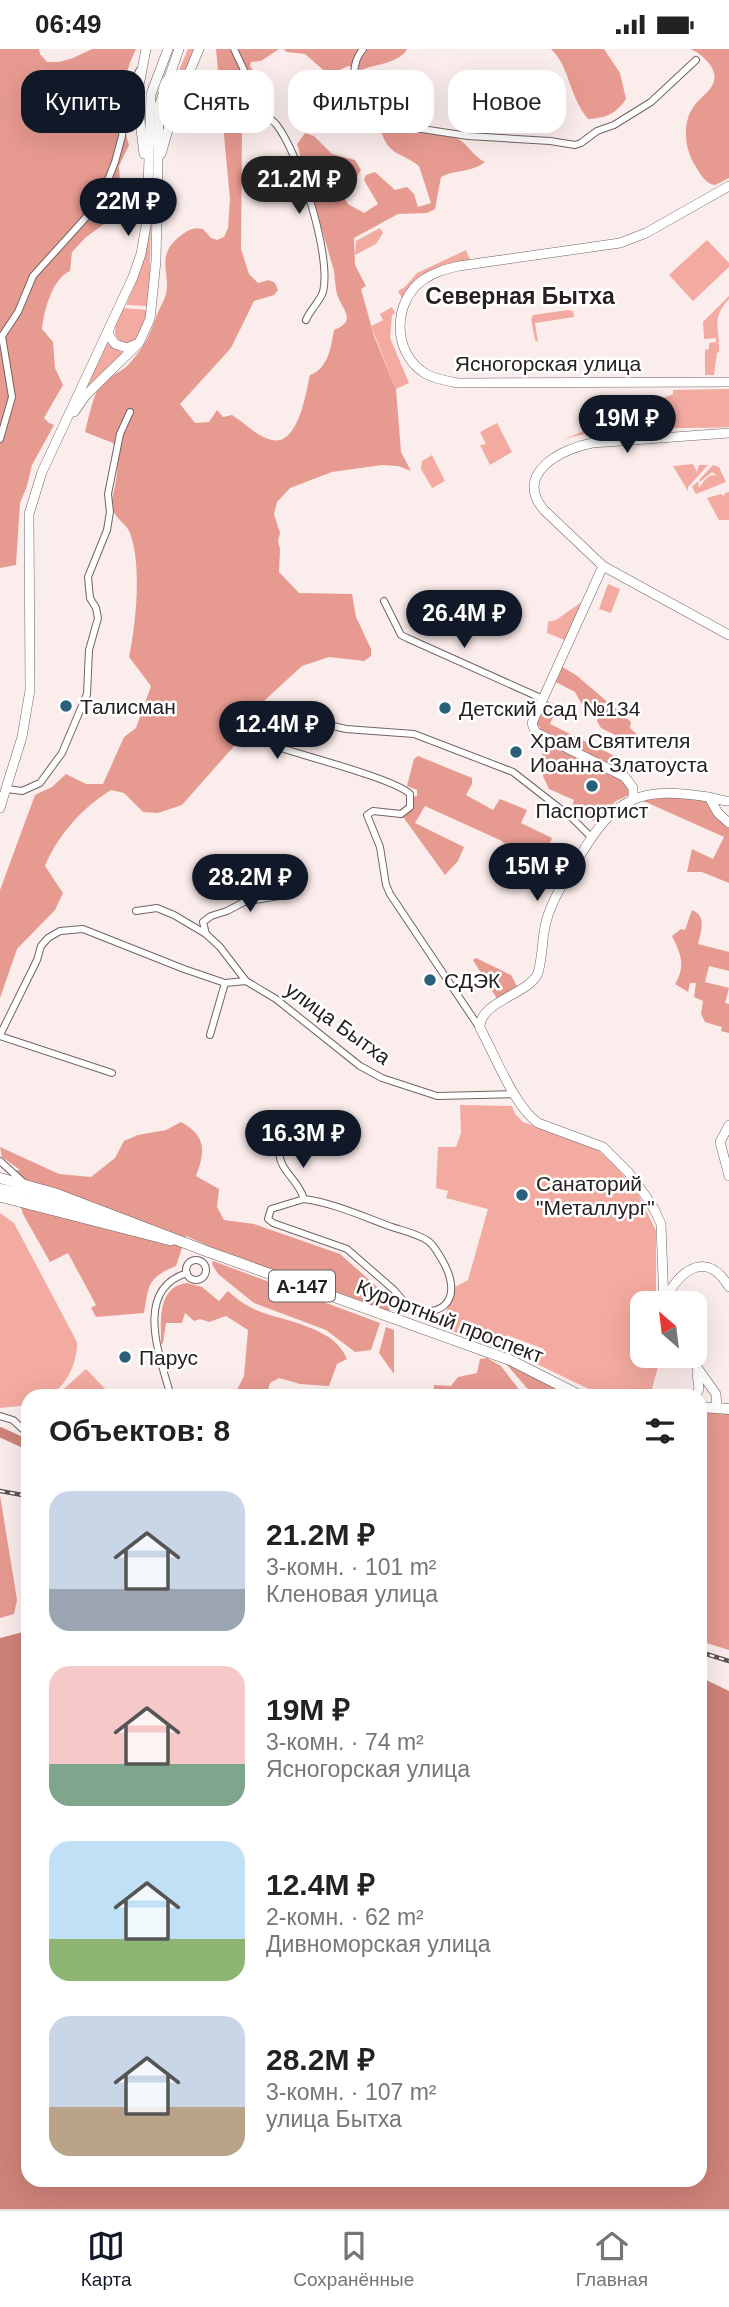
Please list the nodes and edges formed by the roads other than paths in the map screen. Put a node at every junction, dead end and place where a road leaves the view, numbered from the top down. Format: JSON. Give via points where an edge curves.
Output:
{"nodes":[{"id":1,"x":146,"y":49,"type":"edge"},
{"id":2,"x":168,"y":49,"type":"edge"},
{"id":3,"x":179,"y":49,"type":"edge"},
{"id":4,"x":199,"y":49,"type":"edge"},
{"id":5,"x":234,"y":49,"type":"edge"},
{"id":6,"x":363,"y":49,"type":"edge"},
{"id":7,"x":696,"y":60,"type":"dead end"},
{"id":8,"x":141,"y":65,"type":"junction"},
{"id":9,"x":153,"y":172,"type":"junction"},
{"id":10,"x":729,"y":186,"type":"edge"},
{"id":11,"x":306,"y":320,"type":"dead end"},
{"id":12,"x":109,"y":328,"type":"junction"},
{"id":13,"x":139,"y":343,"type":"junction"},
{"id":14,"x":729,"y":382,"type":"edge"},
{"id":15,"x":130,"y":412,"type":"dead end"},
{"id":16,"x":65,"y":425,"type":"junction"},
{"id":17,"x":729,"y":433,"type":"edge"},
{"id":18,"x":0,"y":439,"type":"edge"},
{"id":19,"x":603,"y":566,"type":"junction"},
{"id":20,"x":384,"y":601,"type":"dead end"},
{"id":21,"x":729,"y":635,"type":"edge"},
{"id":22,"x":543,"y":699,"type":"junction"},
{"id":23,"x":6,"y":789,"type":"junction"},
{"id":24,"x":709,"y":797,"type":"junction"},
{"id":25,"x":633,"y":798,"type":"junction"},
{"id":26,"x":729,"y":801,"type":"edge"},
{"id":27,"x":0,"y":808,"type":"edge"},
{"id":28,"x":729,"y":823,"type":"edge"},
{"id":29,"x":591,"y":837,"type":"junction"},
{"id":30,"x":285,"y":895,"type":"dead end"},
{"id":31,"x":136,"y":911,"type":"dead end"},
{"id":32,"x":206,"y":934,"type":"junction"},
{"id":33,"x":246,"y":981,"type":"junction"},
{"id":34,"x":225,"y":982,"type":"junction"},
{"id":35,"x":480,"y":1028,"type":"junction"},
{"id":36,"x":0,"y":1035,"type":"edge"},
{"id":37,"x":210,"y":1035,"type":"dead end"},
{"id":38,"x":112,"y":1073,"type":"dead end"},
{"id":39,"x":514,"y":1094,"type":"junction"},
{"id":40,"x":729,"y":1125,"type":"edge"},
{"id":41,"x":279,"y":1145,"type":"dead end"},
{"id":42,"x":0,"y":1161,"type":"edge"},
{"id":43,"x":729,"y":1176,"type":"edge"},
{"id":44,"x":0,"y":1178,"type":"edge"},
{"id":45,"x":23,"y":1182,"type":"junction"},
{"id":46,"x":0,"y":1189,"type":"edge"},
{"id":47,"x":0,"y":1197,"type":"edge"},
{"id":48,"x":304,"y":1199,"type":"junction"},
{"id":49,"x":181,"y":1243,"type":"junction"},
{"id":50,"x":203,"y":1256,"type":"junction"},
{"id":51,"x":662,"y":1271,"type":"junction"},
{"id":52,"x":187,"y":1273,"type":"junction"},
{"id":53,"x":684,"y":1274,"type":"junction"},
{"id":54,"x":729,"y":1287,"type":"edge"},
{"id":55,"x":663,"y":1291,"type":"edge"},
{"id":56,"x":670,"y":1291,"type":"edge"},
{"id":57,"x":411,"y":1310,"type":"junction"},
{"id":58,"x":409,"y":1325,"type":"junction"},
{"id":59,"x":695,"y":1369,"type":"edge"},
{"id":60,"x":698,"y":1369,"type":"edge"},
{"id":61,"x":169,"y":1389,"type":"edge"},
{"id":62,"x":567,"y":1389,"type":"edge"},
{"id":63,"x":697,"y":1389,"type":"edge"},
{"id":64,"x":707,"y":1408,"type":"edge"},
{"id":65,"x":717,"y":1408,"type":"junction"},
{"id":66,"x":729,"y":1409,"type":"edge"},
{"id":67,"x":0,"y":1416,"type":"edge"},
{"id":68,"x":21,"y":1427,"type":"edge"}],
"edges":[{"from":1,"to":8,"type":"street"},
{"from":2,"to":9,"type":"street","via":[[151,94]]},
{"from":3,"to":9,"type":"street","via":[[159,106]]},
{"from":4,"to":9,"type":"street"},
{"from":5,"to":11,"type":"street","via":[[250,83],[253,107],[272,120],[289,146],[317,231],[323,289]]},
{"from":6,"to":7,"type":"street","via":[[353,73],[369,121],[575,145],[651,102]]},
{"from":8,"to":9,"type":"street","via":[[137,105]]},
{"from":8,"to":18,"type":"street","via":[[127,98],[122,136],[99,203],[33,276],[2,336],[12,397]]},
{"from":9,"to":12,"type":"street","via":[[141,254]]},
{"from":9,"to":13,"type":"street","via":[[156,261],[152,309]]},
{"from":10,"to":14,"type":"street","name":"Ясногорская улица","via":[[646,233],[609,247],[438,271],[412,291],[400,325],[404,347],[417,367],[458,383]]},
{"from":12,"to":13,"type":"street","via":[[111,340],[119,346]]},
{"from":12,"to":16,"type":"street"},
{"from":13,"to":16,"type":"street","via":[[86,395]]},
{"from":15,"to":23,"type":"street","via":[[120,434],[108,494],[107,530],[88,577],[97,618],[89,650],[87,694],[62,753],[40,783],[22,791]]},
{"from":16,"to":23,"type":"street","via":[[42,472],[29,514],[30,690]]},
{"from":17,"to":19,"type":"street","via":[[592,443],[550,460],[536,481],[535,498]]},
{"from":19,"to":21,"type":"street"},
{"from":19,"to":22,"type":"street"},
{"from":20,"to":22,"type":"street","via":[[401,635]]},
{"from":22,"to":25,"type":"street","via":[[532,723],[535,732],[625,777],[633,787]]},
{"from":23,"to":27,"type":"street"},
{"from":24,"to":25,"type":"street","via":[[659,793]]},
{"from":24,"to":26,"type":"street"},
{"from":24,"to":28,"type":"street"},
{"from":25,"to":29,"type":"street","via":[[611,812]]},
{"from":29,"to":35,"type":"street","via":[[546,921],[537,975],[487,1012]]},
{"from":29,"to":35,"type":"street","via":[[513,772],[444,745],[407,733],[278,718],[271,734],[278,747],[410,794],[410,807],[401,814],[373,811],[367,815],[380,847],[386,885]]},
{"from":30,"to":32,"type":"street","via":[[244,902],[211,916],[204,922]]},
{"from":31,"to":32,"type":"street","via":[[153,907],[166,911]]},
{"from":32,"to":33,"type":"street"},
{"from":33,"to":34,"type":"street"},
{"from":33,"to":39,"type":"street","name":"улица Бытха","via":[[382,1078],[437,1096]]},
{"from":34,"to":36,"type":"street","via":[[151,958],[91,931],[60,931],[41,946]]},
{"from":34,"to":37,"type":"street"},
{"from":35,"to":39,"type":"street"},
{"from":36,"to":38,"type":"street"},
{"from":39,"to":51,"type":"street","via":[[538,1123],[603,1147],[621,1165],[658,1216]]},
{"from":40,"to":43,"type":"street","via":[[720,1142]]},
{"from":41,"to":48,"type":"street","via":[[282,1168],[297,1183]]},
{"from":42,"to":45,"type":"street"},
{"from":44,"to":45,"type":"main road","name":"Курортный проспект","number":"А-147"},
{"from":45,"to":49,"type":"main road","name":"Курортный проспект","number":"А-147"},
{"from":46,"to":49,"type":"main road","name":"Курортный проспект","number":"А-147"},
{"from":47,"to":49,"type":"street","number":"А-147"},
{"from":48,"to":57,"type":"street","name":"Курортный проспект","via":[[271,1209],[268,1219],[347,1249]]},
{"from":48,"to":57,"type":"street","name":"Курортный проспект","via":[[433,1245],[451,1276],[449,1300],[426,1312]]},
{"from":49,"to":50,"type":"main road","name":"Курортный проспект","number":"А-147"},
{"from":50,"to":52,"type":"street","via":[[190,1262]]},
{"from":50,"to":52,"type":"street","via":[[206,1269],[202,1278],[195,1280]]},
{"from":50,"to":58,"type":"main road","name":"Курортный проспект","number":"А-147"},
{"from":51,"to":53,"type":"street","via":[[668,1277]]},
{"from":51,"to":55,"type":"street"},
{"from":52,"to":61,"type":"street","via":[[167,1283],[156,1316],[154,1335]]},
{"from":53,"to":54,"type":"street","via":[[695,1267],[711,1267]]},
{"from":53,"to":56,"type":"street"},
{"from":57,"to":58,"type":"street"},
{"from":58,"to":62,"type":"main road","name":"Курортный проспект","number":"А-147","via":[[510,1360]]},
{"from":59,"to":63,"type":"street"},
{"from":60,"to":65,"type":"street","via":[[716,1394]]},
{"from":64,"to":65,"type":"main road"},
{"from":65,"to":66,"type":"main road"},
{"from":67,"to":68,"type":"street"}]}
